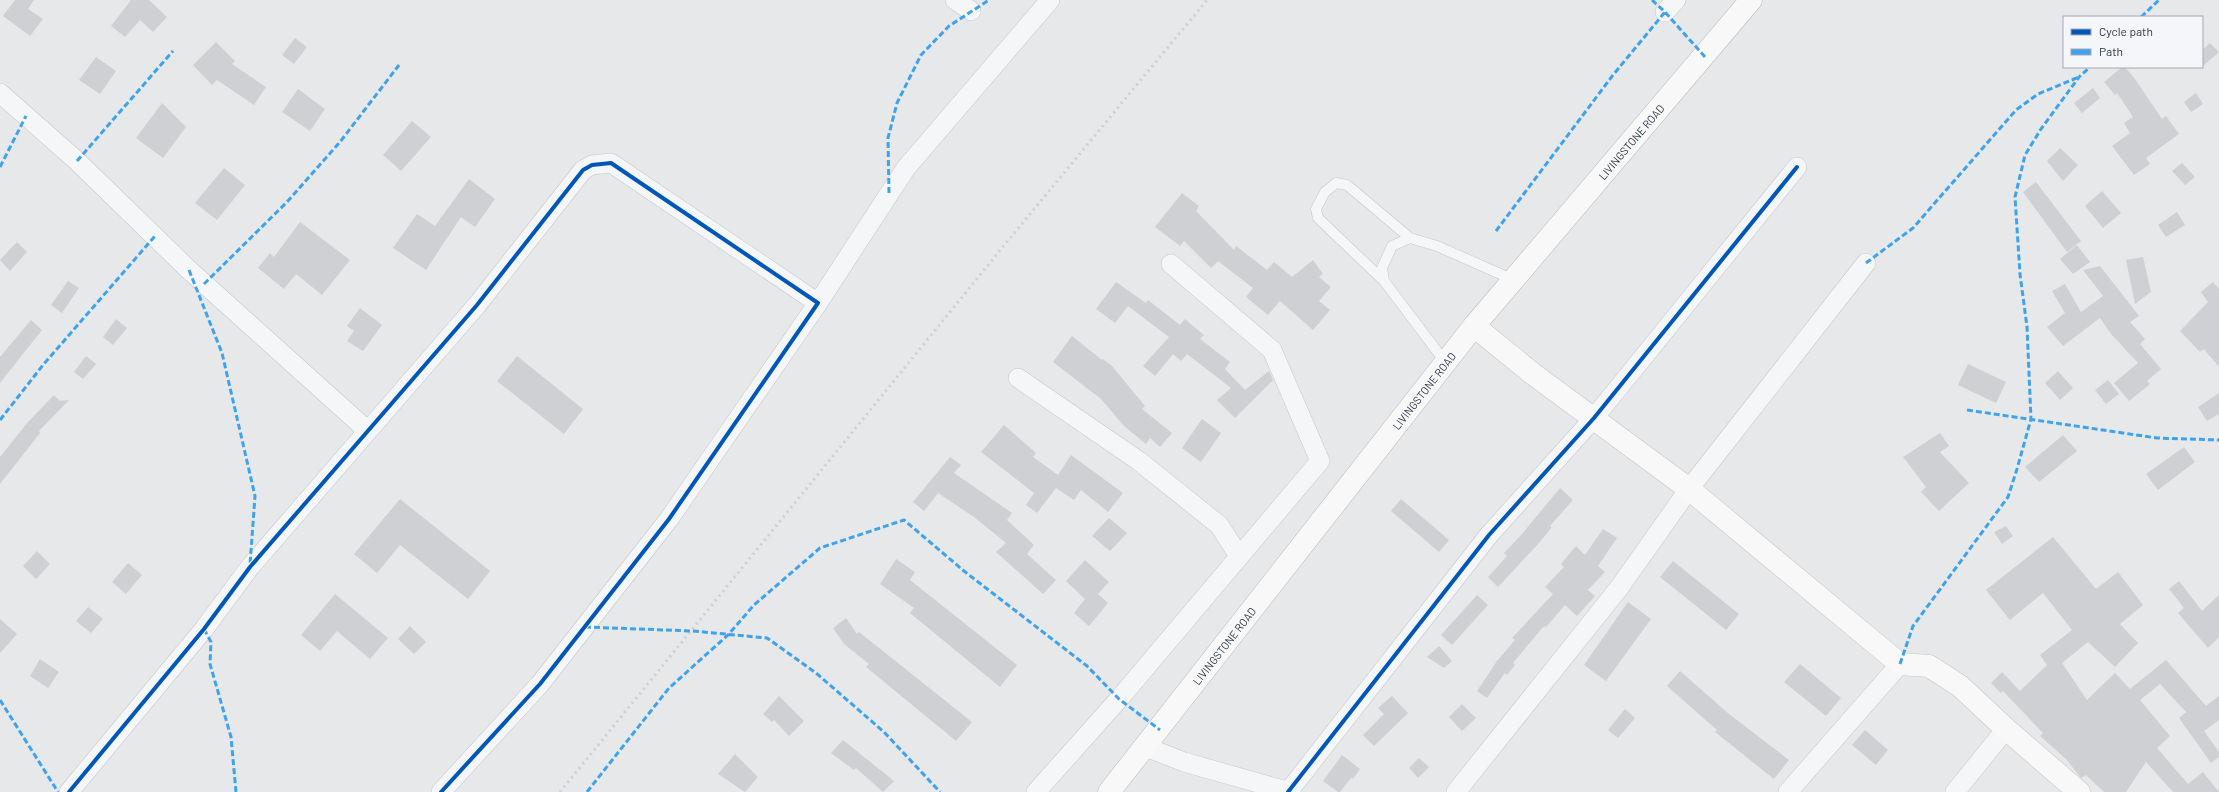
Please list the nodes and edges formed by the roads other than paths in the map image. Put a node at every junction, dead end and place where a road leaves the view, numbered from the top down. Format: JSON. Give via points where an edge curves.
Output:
{"nodes":[{"id":1,"x":955,"y":0,"type":"edge"},
{"id":2,"x":1050,"y":0,"type":"edge"},
{"id":3,"x":1751,"y":0,"type":"edge"},
{"id":4,"x":971,"y":11,"type":"dead end"},
{"id":5,"x":0,"y":93,"type":"edge"},
{"id":6,"x":1797,"y":167,"type":"dead end"},
{"id":7,"x":1410,"y":238,"type":"junction"},
{"id":8,"x":1866,"y":263,"type":"dead end"},
{"id":9,"x":1171,"y":264,"type":"dead end"},
{"id":10,"x":1514,"y":280,"type":"junction"},
{"id":11,"x":1384,"y":281,"type":"junction"},
{"id":12,"x":818,"y":303,"type":"junction"},
{"id":13,"x":1474,"y":326,"type":"junction"},
{"id":14,"x":1446,"y":363,"type":"junction"},
{"id":15,"x":1018,"y":378,"type":"dead end"},
{"id":16,"x":1594,"y":418,"type":"junction"},
{"id":17,"x":368,"y":431,"type":"junction"},
{"id":18,"x":1689,"y":489,"type":"junction"},
{"id":19,"x":1239,"y":556,"type":"junction"},
{"id":20,"x":1900,"y":664,"type":"junction"},
{"id":21,"x":2006,"y":729,"type":"junction"},
{"id":22,"x":1146,"y":747,"type":"junction"},
{"id":23,"x":69,"y":792,"type":"edge"},
{"id":24,"x":441,"y":792,"type":"edge"},
{"id":25,"x":1036,"y":792,"type":"edge"},
{"id":26,"x":1109,"y":792,"type":"edge"},
{"id":27,"x":1289,"y":792,"type":"edge"},
{"id":28,"x":1456,"y":792,"type":"edge"},
{"id":29,"x":1788,"y":792,"type":"edge"},
{"id":30,"x":1955,"y":792,"type":"edge"},
{"id":31,"x":2079,"y":792,"type":"edge"}],
"edges":[{"from":1,"to":4,"type":"street"},
{"from":2,"to":12,"type":"street","via":[[906,168]]},
{"from":3,"to":10,"type":"main road","name":"LIVINGSTONE ROAD"},
{"from":5,"to":17,"type":"street","via":[[77,161],[189,270]]},
{"from":6,"to":16,"type":"street"},
{"from":7,"to":10,"type":"lane","via":[[1437,246]]},
{"from":7,"to":11,"type":"lane","via":[[1392,246],[1382,268]]},
{"from":7,"to":11,"type":"lane","via":[[1346,185],[1336,182],[1325,192],[1316,209],[1318,218]]},
{"from":8,"to":18,"type":"street"},
{"from":9,"to":19,"type":"street","via":[[1272,350],[1320,461]]},
{"from":10,"to":13,"type":"main road","name":"LIVINGSTONE ROAD"},
{"from":11,"to":14,"type":"lane"},
{"from":12,"to":17,"type":"street","via":[[611,163],[592,165],[583,170],[477,305]]},
{"from":12,"to":24,"type":"street","via":[[670,519],[540,684]]},
{"from":13,"to":14,"type":"main road","name":"LIVINGSTONE ROAD"},
{"from":13,"to":16,"type":"main road"},
{"from":14,"to":22,"type":"main road","name":"LIVINGSTONE ROAD"},
{"from":15,"to":19,"type":"street","via":[[1139,461],[1219,525]]},
{"from":16,"to":18,"type":"main road"},
{"from":16,"to":27,"type":"street","via":[[1489,535]]},
{"from":17,"to":23,"type":"street","via":[[250,567],[204,629]]},
{"from":18,"to":20,"type":"main road"},
{"from":18,"to":28,"type":"street","via":[[1619,588]]},
{"from":19,"to":25,"type":"street","via":[[1119,699]]},
{"from":20,"to":21,"type":"main road","via":[[1929,666],[1960,686]]},
{"from":20,"to":29,"type":"street"},
{"from":21,"to":30,"type":"street"},
{"from":21,"to":31,"type":"main road"},
{"from":22,"to":26,"type":"main road","name":"LIVINGSTONE ROAD"},
{"from":22,"to":27,"type":"street","via":[[1208,769]]}]}
